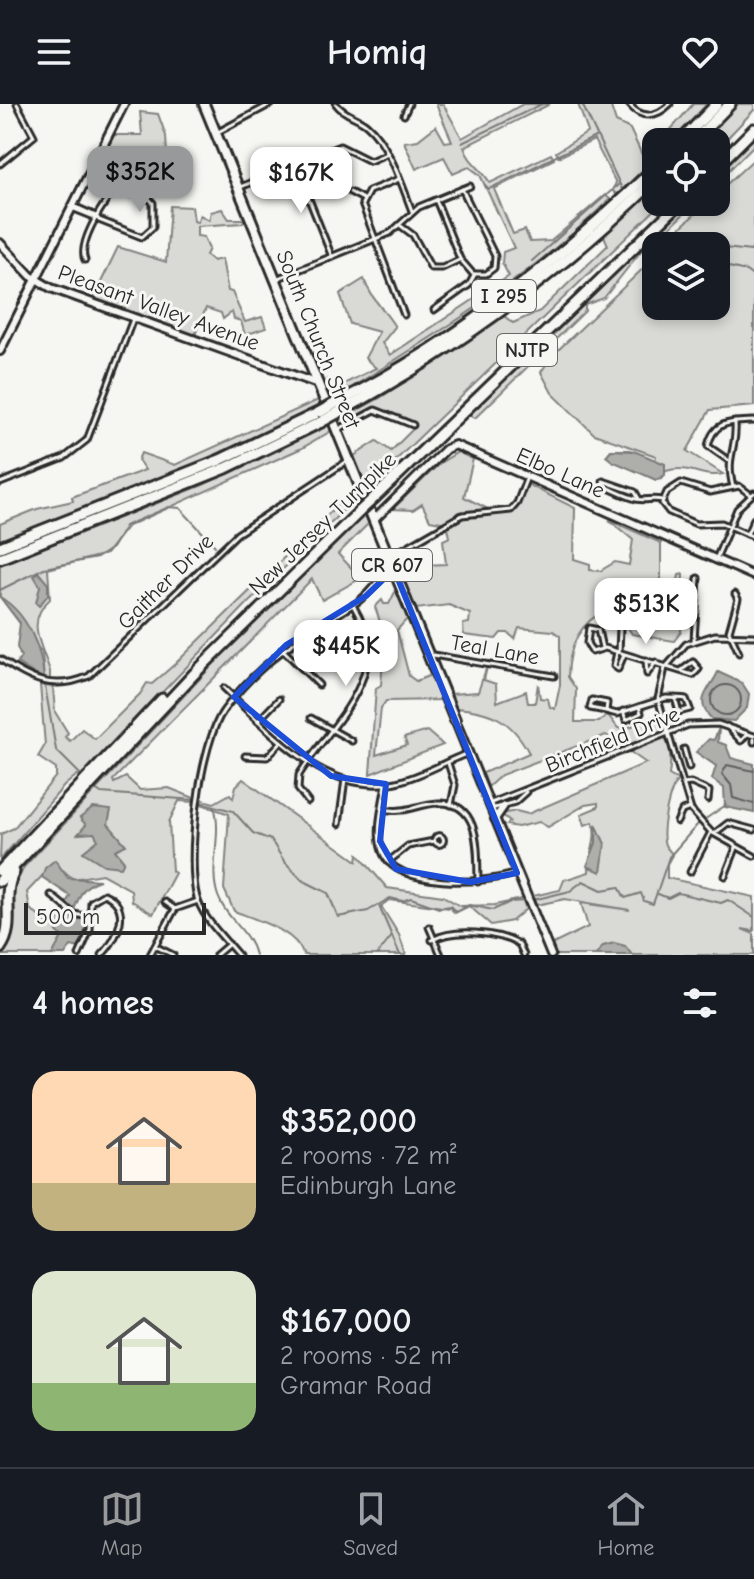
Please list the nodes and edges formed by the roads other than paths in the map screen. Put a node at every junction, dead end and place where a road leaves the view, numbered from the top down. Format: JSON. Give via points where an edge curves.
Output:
{"nodes":[{"id":1,"x":17,"y":104,"type":"edge"},
{"id":2,"x":124,"y":104,"type":"edge"},
{"id":3,"x":204,"y":104,"type":"edge"},
{"id":4,"x":271,"y":104,"type":"edge"},
{"id":5,"x":336,"y":104,"type":"edge"},
{"id":6,"x":409,"y":104,"type":"edge"},
{"id":7,"x":629,"y":104,"type":"edge"},
{"id":8,"x":670,"y":104,"type":"edge"},
{"id":9,"x":717,"y":104,"type":"edge"},
{"id":10,"x":730,"y":104,"type":"edge"},
{"id":11,"x":404,"y":115,"type":"dead end"},
{"id":12,"x":754,"y":121,"type":"edge"},
{"id":13,"x":694,"y":128,"type":"edge"},
{"id":14,"x":707,"y":128,"type":"edge"},
{"id":15,"x":754,"y":129,"type":"edge"},
{"id":16,"x":216,"y":133,"type":"junction"},
{"id":17,"x":730,"y":145,"type":"edge"},
{"id":18,"x":730,"y":153,"type":"edge"},
{"id":19,"x":386,"y":154,"type":"junction"},
{"id":20,"x":0,"y":164,"type":"edge"},
{"id":21,"x":295,"y":164,"type":"junction"},
{"id":22,"x":399,"y":179,"type":"junction"},
{"id":23,"x":642,"y":180,"type":"edge"},
{"id":24,"x":470,"y":186,"type":"dead end"},
{"id":25,"x":238,"y":188,"type":"junction"},
{"id":26,"x":462,"y":189,"type":"junction"},
{"id":27,"x":350,"y":192,"type":"dead end"},
{"id":28,"x":642,"y":192,"type":"edge"},
{"id":29,"x":363,"y":199,"type":"junction"},
{"id":30,"x":436,"y":200,"type":"junction"},
{"id":31,"x":73,"y":207,"type":"junction"},
{"id":32,"x":413,"y":213,"type":"junction"},
{"id":33,"x":659,"y":216,"type":"edge"},
{"id":34,"x":666,"y":216,"type":"edge"},
{"id":35,"x":97,"y":218,"type":"junction"},
{"id":36,"x":401,"y":226,"type":"junction"},
{"id":37,"x":373,"y":240,"type":"junction"},
{"id":38,"x":0,"y":243,"type":"edge"},
{"id":39,"x":332,"y":257,"type":"junction"},
{"id":40,"x":460,"y":259,"type":"junction"},
{"id":41,"x":85,"y":260,"type":"dead end"},
{"id":42,"x":475,"y":274,"type":"junction"},
{"id":43,"x":276,"y":279,"type":"junction"},
{"id":44,"x":36,"y":280,"type":"junction"},
{"id":45,"x":434,"y":310,"type":"dead end"},
{"id":46,"x":404,"y":315,"type":"dead end"},
{"id":47,"x":134,"y":318,"type":"junction"},
{"id":48,"x":0,"y":351,"type":"edge"},
{"id":49,"x":318,"y":384,"type":"junction"},
{"id":50,"x":338,"y":407,"type":"junction"},
{"id":51,"x":320,"y":417,"type":"junction"},
{"id":52,"x":754,"y":421,"type":"edge"},
{"id":53,"x":735,"y":422,"type":"junction"},
{"id":54,"x":413,"y":425,"type":"dead end"},
{"id":55,"x":337,"y":430,"type":"junction"},
{"id":56,"x":728,"y":460,"type":"junction"},
{"id":57,"x":349,"y":461,"type":"junction"},
{"id":58,"x":527,"y":477,"type":"junction"},
{"id":59,"x":0,"y":483,"type":"edge"},
{"id":60,"x":733,"y":487,"type":"junction"},
{"id":61,"x":752,"y":494,"type":"edge"},
{"id":62,"x":373,"y":495,"type":"junction"},
{"id":63,"x":639,"y":499,"type":"junction"},
{"id":64,"x":662,"y":500,"type":"junction"},
{"id":65,"x":360,"y":507,"type":"junction"},
{"id":66,"x":754,"y":519,"type":"edge"},
{"id":67,"x":374,"y":520,"type":"junction"},
{"id":68,"x":730,"y":526,"type":"junction"},
{"id":69,"x":747,"y":534,"type":"junction"},
{"id":70,"x":754,"y":537,"type":"edge"},
{"id":71,"x":0,"y":547,"type":"edge"},
{"id":72,"x":389,"y":557,"type":"junction"},
{"id":73,"x":0,"y":558,"type":"edge"},
{"id":74,"x":716,"y":559,"type":"junction"},
{"id":75,"x":394,"y":569,"type":"junction"},
{"id":76,"x":754,"y":576,"type":"edge"},
{"id":77,"x":698,"y":578,"type":"dead end"},
{"id":78,"x":735,"y":594,"type":"dead end"},
{"id":79,"x":353,"y":605,"type":"junction"},
{"id":80,"x":620,"y":628,"type":"dead end"},
{"id":81,"x":731,"y":635,"type":"junction"},
{"id":82,"x":754,"y":636,"type":"edge"},
{"id":83,"x":694,"y":640,"type":"junction"},
{"id":84,"x":602,"y":648,"type":"junction"},
{"id":85,"x":282,"y":649,"type":"junction"},
{"id":86,"x":620,"y":653,"type":"junction"},
{"id":87,"x":739,"y":653,"type":"dead end"},
{"id":88,"x":335,"y":656,"type":"dead end"},
{"id":89,"x":429,"y":656,"type":"junction"},
{"id":90,"x":0,"y":659,"type":"edge"},
{"id":91,"x":365,"y":660,"type":"junction"},
{"id":92,"x":646,"y":660,"type":"junction"},
{"id":93,"x":656,"y":661,"type":"junction"},
{"id":94,"x":667,"y":665,"type":"junction"},
{"id":95,"x":682,"y":670,"type":"dead end"},
{"id":96,"x":554,"y":676,"type":"dead end"},
{"id":97,"x":319,"y":685,"type":"dead end"},
{"id":98,"x":224,"y":688,"type":"dead end"},
{"id":99,"x":234,"y":697,"type":"junction"},
{"id":100,"x":675,"y":698,"type":"dead end"},
{"id":101,"x":279,"y":699,"type":"dead end"},
{"id":102,"x":658,"y":699,"type":"junction"},
{"id":103,"x":638,"y":706,"type":"junction"},
{"id":104,"x":606,"y":711,"type":"dead end"},
{"id":105,"x":623,"y":711,"type":"junction"},
{"id":106,"x":311,"y":718,"type":"dead end"},
{"id":107,"x":455,"y":720,"type":"joint"},
{"id":108,"x":258,"y":721,"type":"junction"},
{"id":109,"x":727,"y":726,"type":"junction"},
{"id":110,"x":332,"y":730,"type":"junction"},
{"id":111,"x":668,"y":732,"type":"junction"},
{"id":112,"x":747,"y":734,"type":"junction"},
{"id":113,"x":754,"y":739,"type":"edge"},
{"id":114,"x":282,"y":741,"type":"junction"},
{"id":115,"x":352,"y":741,"type":"dead end"},
{"id":116,"x":684,"y":749,"type":"dead end"},
{"id":117,"x":468,"y":753,"type":"junction"},
{"id":118,"x":245,"y":756,"type":"dead end"},
{"id":119,"x":309,"y":761,"type":"junction"},
{"id":120,"x":447,"y":761,"type":"junction"},
{"id":121,"x":680,"y":764,"type":"junction"},
{"id":122,"x":345,"y":779,"type":"junction"},
{"id":123,"x":386,"y":783,"type":"junction"},
{"id":124,"x":683,"y":784,"type":"junction"},
{"id":125,"x":529,"y":789,"type":"junction"},
{"id":126,"x":708,"y":800,"type":"dead end"},
{"id":127,"x":308,"y":802,"type":"dead end"},
{"id":128,"x":451,"y":805,"type":"junction"},
{"id":129,"x":72,"y":806,"type":"junction"},
{"id":130,"x":490,"y":806,"type":"junction"},
{"id":131,"x":504,"y":806,"type":"junction"},
{"id":132,"x":690,"y":808,"type":"junction"},
{"id":133,"x":383,"y":809,"type":"junction"},
{"id":134,"x":495,"y":819,"type":"junction"},
{"id":135,"x":677,"y":822,"type":"dead end"},
{"id":136,"x":339,"y":824,"type":"dead end"},
{"id":137,"x":754,"y":830,"type":"edge"},
{"id":138,"x":713,"y":833,"type":"junction"},
{"id":139,"x":434,"y":841,"type":"dead end"},
{"id":140,"x":736,"y":848,"type":"junction"},
{"id":141,"x":754,"y":856,"type":"edge"},
{"id":142,"x":388,"y":862,"type":"junction"},
{"id":143,"x":0,"y":869,"type":"edge"},
{"id":144,"x":690,"y":872,"type":"dead end"},
{"id":145,"x":517,"y":873,"type":"junction"},
{"id":146,"x":725,"y":876,"type":"dead end"},
{"id":147,"x":0,"y":881,"type":"edge"},
{"id":148,"x":478,"y":882,"type":"junction"},
{"id":149,"x":51,"y":895,"type":"dead end"},
{"id":150,"x":199,"y":901,"type":"junction"},
{"id":151,"x":165,"y":902,"type":"dead end"},
{"id":152,"x":175,"y":909,"type":"junction"},
{"id":153,"x":90,"y":917,"type":"junction"},
{"id":154,"x":0,"y":921,"type":"edge"},
{"id":155,"x":429,"y":927,"type":"dead end"},
{"id":156,"x":432,"y":940,"type":"junction"},
{"id":157,"x":229,"y":944,"type":"junction"},
{"id":158,"x":0,"y":946,"type":"edge"},
{"id":159,"x":155,"y":946,"type":"junction"},
{"id":160,"x":79,"y":955,"type":"edge"},
{"id":161,"x":102,"y":955,"type":"edge"},
{"id":162,"x":150,"y":955,"type":"edge"},
{"id":163,"x":173,"y":955,"type":"edge"},
{"id":164,"x":216,"y":955,"type":"edge"},
{"id":165,"x":238,"y":955,"type":"edge"},
{"id":166,"x":441,"y":955,"type":"edge"},
{"id":167,"x":524,"y":955,"type":"edge"},
{"id":168,"x":551,"y":955,"type":"edge"}],
"edges":[{"from":1,"to":20,"type":"street","via":[[34,136]]},
{"from":2,"to":31,"type":"street"},
{"from":3,"to":16,"type":"main road","name":"South Church Street","number":"CR 607"},
{"from":4,"to":16,"type":"street"},
{"from":5,"to":19,"type":"street","via":[[368,125]]},
{"from":6,"to":11,"type":"street"},
{"from":7,"to":8,"type":"street","via":[[649,116]]},
{"from":9,"to":13,"type":"highway"},
{"from":10,"to":14,"type":"highway"},
{"from":12,"to":17,"type":"highway"},
{"from":15,"to":18,"type":"highway"},
{"from":16,"to":25,"type":"main road","name":"South Church Street","number":"CR 607"},
{"from":19,"to":21,"type":"street","via":[[370,161],[340,146]]},
{"from":19,"to":22,"type":"street"},
{"from":21,"to":25,"type":"street"},
{"from":21,"to":39,"type":"street"},
{"from":22,"to":29,"type":"street"},
{"from":22,"to":32,"type":"street"},
{"from":23,"to":50,"type":"highway","number":"I 295","via":[[507,294]]},
{"from":24,"to":26,"type":"street"},
{"from":25,"to":43,"type":"main road","name":"South Church Street","number":"CR 607"},
{"from":26,"to":30,"type":"street"},
{"from":26,"to":42,"type":"street","via":[[495,256],[490,272]]},
{"from":27,"to":29,"type":"street"},
{"from":28,"to":50,"type":"highway","number":"I 295","via":[[499,312],[413,369]]},
{"from":29,"to":37,"type":"street"},
{"from":30,"to":32,"type":"street"},
{"from":30,"to":40,"type":"street"},
{"from":31,"to":35,"type":"street"},
{"from":31,"to":44,"type":"street"},
{"from":32,"to":36,"type":"street"},
{"from":33,"to":62,"type":"highway","name":"New Jersey Turnpike","number":"NJTP"},
{"from":34,"to":62,"type":"highway","name":"New Jersey Turnpike","number":"NJTP"},
{"from":35,"to":35,"type":"street","via":[[145,236],[154,224],[152,200],[143,192],[116,193]]},
{"from":35,"to":41,"type":"street","via":[[82,250]]},
{"from":36,"to":37,"type":"street"},
{"from":36,"to":40,"type":"street","via":[[414,236],[431,268]]},
{"from":37,"to":39,"type":"street"},
{"from":37,"to":46,"type":"street"},
{"from":38,"to":44,"type":"street","name":"Pleasant Valley Avenue"},
{"from":39,"to":43,"type":"street"},
{"from":40,"to":42,"type":"street"},
{"from":42,"to":45,"type":"street","via":[[467,287]]},
{"from":43,"to":49,"type":"main road","name":"South Church Street","number":"CR 607"},
{"from":44,"to":47,"type":"street","name":"Pleasant Valley Avenue"},
{"from":44,"to":48,"type":"street"},
{"from":47,"to":49,"type":"street","name":"Pleasant Valley Avenue"},
{"from":47,"to":59,"type":"street","via":[[84,444],[64,458]]},
{"from":49,"to":55,"type":"main road","name":"South Church Street","number":"CR 607"},
{"from":50,"to":51,"type":"highway","number":"I 295","bridge":true},
{"from":51,"to":71,"type":"highway","number":"I 295"},
{"from":51,"to":73,"type":"highway","number":"I 295","via":[[226,468]]},
{"from":52,"to":53,"type":"street"},
{"from":53,"to":56,"type":"street","via":[[736,439]]},
{"from":53,"to":56,"type":"street","via":[[719,424],[707,444]]},
{"from":54,"to":55,"type":"street","via":[[375,410]]},
{"from":55,"to":57,"type":"main road","name":"South Church Street","number":"CR 607"},
{"from":56,"to":60,"type":"street"},
{"from":57,"to":67,"type":"main road","name":"South Church Street","number":"CR 607"},
{"from":57,"to":90,"type":"street","name":"Gaither Drive","via":[[237,534],[89,676],[65,684],[41,683]]},
{"from":58,"to":67,"type":"street","name":"Elbo Lane","via":[[452,445]]},
{"from":58,"to":72,"type":"street","via":[[511,510],[462,515]]},
{"from":58,"to":74,"type":"street","name":"Elbo Lane"},
{"from":60,"to":61,"type":"street"},
{"from":60,"to":64,"type":"street","via":[[710,492],[678,484]]},
{"from":61,"to":68,"type":"street"},
{"from":62,"to":65,"type":"highway","name":"New Jersey Turnpike","number":"NJTP","bridge":true},
{"from":63,"to":63,"type":"street","via":[[604,486],[603,481],[635,492]]},
{"from":63,"to":64,"type":"street"},
{"from":64,"to":68,"type":"street","via":[[669,512],[696,524]]},
{"from":65,"to":129,"type":"highway","name":"New Jersey Turnpike","number":"NJTP"},
{"from":65,"to":143,"type":"highway","name":"New Jersey Turnpike","number":"NJTP","via":[[225,634]]},
{"from":66,"to":69,"type":"street"},
{"from":67,"to":72,"type":"main road","name":"South Church Street","number":"CR 607"},
{"from":68,"to":69,"type":"street"},
{"from":68,"to":74,"type":"street"},
{"from":69,"to":70,"type":"street"},
{"from":72,"to":75,"type":"main road","name":"South Church Street","number":"CR 607"},
{"from":74,"to":76,"type":"street","name":"Elbo Lane"},
{"from":75,"to":79,"type":"street"},
{"from":75,"to":89,"type":"main road","name":"South Church Street","number":"CR 607"},
{"from":77,"to":83,"type":"street"},
{"from":78,"to":81,"type":"street"},
{"from":79,"to":85,"type":"street"},
{"from":79,"to":91,"type":"street","via":[[365,630]]},
{"from":80,"to":86,"type":"street"},
{"from":81,"to":82,"type":"street"},
{"from":81,"to":83,"type":"street"},
{"from":81,"to":87,"type":"street"},
{"from":83,"to":94,"type":"street"},
{"from":84,"to":84,"type":"street","via":[[597,653],[588,649],[589,628],[598,630]]},
{"from":84,"to":86,"type":"street"},
{"from":85,"to":97,"type":"street"},
{"from":85,"to":99,"type":"street"},
{"from":86,"to":92,"type":"street"},
{"from":88,"to":91,"type":"street"},
{"from":89,"to":96,"type":"street","name":"Teal Lane"},
{"from":89,"to":107,"type":"main road","name":"South Church Street","number":"CR 607"},
{"from":91,"to":110,"type":"street","via":[[358,694]]},
{"from":92,"to":93,"type":"street"},
{"from":92,"to":93,"type":"street","via":[[647,674]]},
{"from":93,"to":94,"type":"street"},
{"from":94,"to":95,"type":"street"},
{"from":94,"to":102,"type":"street"},
{"from":98,"to":99,"type":"street"},
{"from":99,"to":108,"type":"street"},
{"from":99,"to":150,"type":"street","via":[[217,722],[196,809],[194,874]]},
{"from":100,"to":102,"type":"street"},
{"from":101,"to":108,"type":"street"},
{"from":102,"to":103,"type":"street"},
{"from":102,"to":111,"type":"street"},
{"from":103,"to":105,"type":"street"},
{"from":103,"to":105,"type":"street","via":[[641,713],[626,720]]},
{"from":104,"to":105,"type":"street"},
{"from":106,"to":110,"type":"street"},
{"from":107,"to":117,"type":"street"},
{"from":108,"to":114,"type":"street"},
{"from":109,"to":111,"type":"street","name":"Birchfield Drive","via":[[702,723]]},
{"from":109,"to":112,"type":"street","name":"Birchfield Drive"},
{"from":109,"to":112,"type":"street","via":[[741,741]]},
{"from":110,"to":115,"type":"street"},
{"from":110,"to":119,"type":"street"},
{"from":111,"to":121,"type":"street"},
{"from":111,"to":125,"type":"street","name":"Birchfield Drive"},
{"from":112,"to":113,"type":"street","name":"Birchfield Drive"},
{"from":114,"to":118,"type":"street","via":[[270,756]]},
{"from":114,"to":119,"type":"street"},
{"from":116,"to":121,"type":"street","via":[[688,764]]},
{"from":117,"to":120,"type":"street"},
{"from":117,"to":130,"type":"street"},
{"from":119,"to":122,"type":"street"},
{"from":119,"to":127,"type":"street","via":[[297,781]]},
{"from":120,"to":123,"type":"street"},
{"from":120,"to":128,"type":"street","via":[[455,785]]},
{"from":121,"to":124,"type":"street"},
{"from":122,"to":123,"type":"street"},
{"from":122,"to":136,"type":"street"},
{"from":123,"to":133,"type":"street"},
{"from":124,"to":126,"type":"street","via":[[709,791]]},
{"from":124,"to":132,"type":"street"},
{"from":125,"to":130,"type":"street","name":"Birchfield Drive"},
{"from":125,"to":131,"type":"street","name":"Birchfield Drive"},
{"from":128,"to":133,"type":"street","via":[[435,803],[406,812]]},
{"from":128,"to":148,"type":"street","via":[[474,827]]},
{"from":129,"to":147,"type":"highway","name":"New Jersey Turnpike","number":"NJTP"},
{"from":129,"to":158,"type":"highway","via":[[13,874],[7,889],[9,929]]},
{"from":130,"to":131,"type":"street","name":"Birchfield Drive"},
{"from":130,"to":134,"type":"street"},
{"from":131,"to":134,"type":"street"},
{"from":132,"to":135,"type":"street"},
{"from":132,"to":138,"type":"street"},
{"from":133,"to":142,"type":"street","via":[[380,841]]},
{"from":134,"to":145,"type":"street"},
{"from":137,"to":138,"type":"street","via":[[728,823]]},
{"from":138,"to":140,"type":"street"},
{"from":138,"to":144,"type":"street"},
{"from":139,"to":142,"type":"street","via":[[408,846]]},
{"from":140,"to":141,"type":"street"},
{"from":140,"to":146,"type":"street"},
{"from":142,"to":148,"type":"street","via":[[409,875]]},
{"from":145,"to":148,"type":"street"},
{"from":145,"to":168,"type":"street"},
{"from":149,"to":153,"type":"street","via":[[74,914]]},
{"from":150,"to":152,"type":"street"},
{"from":150,"to":157,"type":"street"},
{"from":151,"to":152,"type":"street"},
{"from":152,"to":159,"type":"street"},
{"from":153,"to":160,"type":"street"},
{"from":153,"to":161,"type":"street","via":[[93,899],[104,894],[120,915],[117,939]]},
{"from":154,"to":158,"type":"highway"},
{"from":155,"to":156,"type":"street"},
{"from":156,"to":166,"type":"street"},
{"from":156,"to":167,"type":"street","via":[[451,932],[507,939],[519,944]]},
{"from":157,"to":164,"type":"street"},
{"from":157,"to":165,"type":"street"},
{"from":159,"to":162,"type":"street"},
{"from":159,"to":163,"type":"street"}]}
